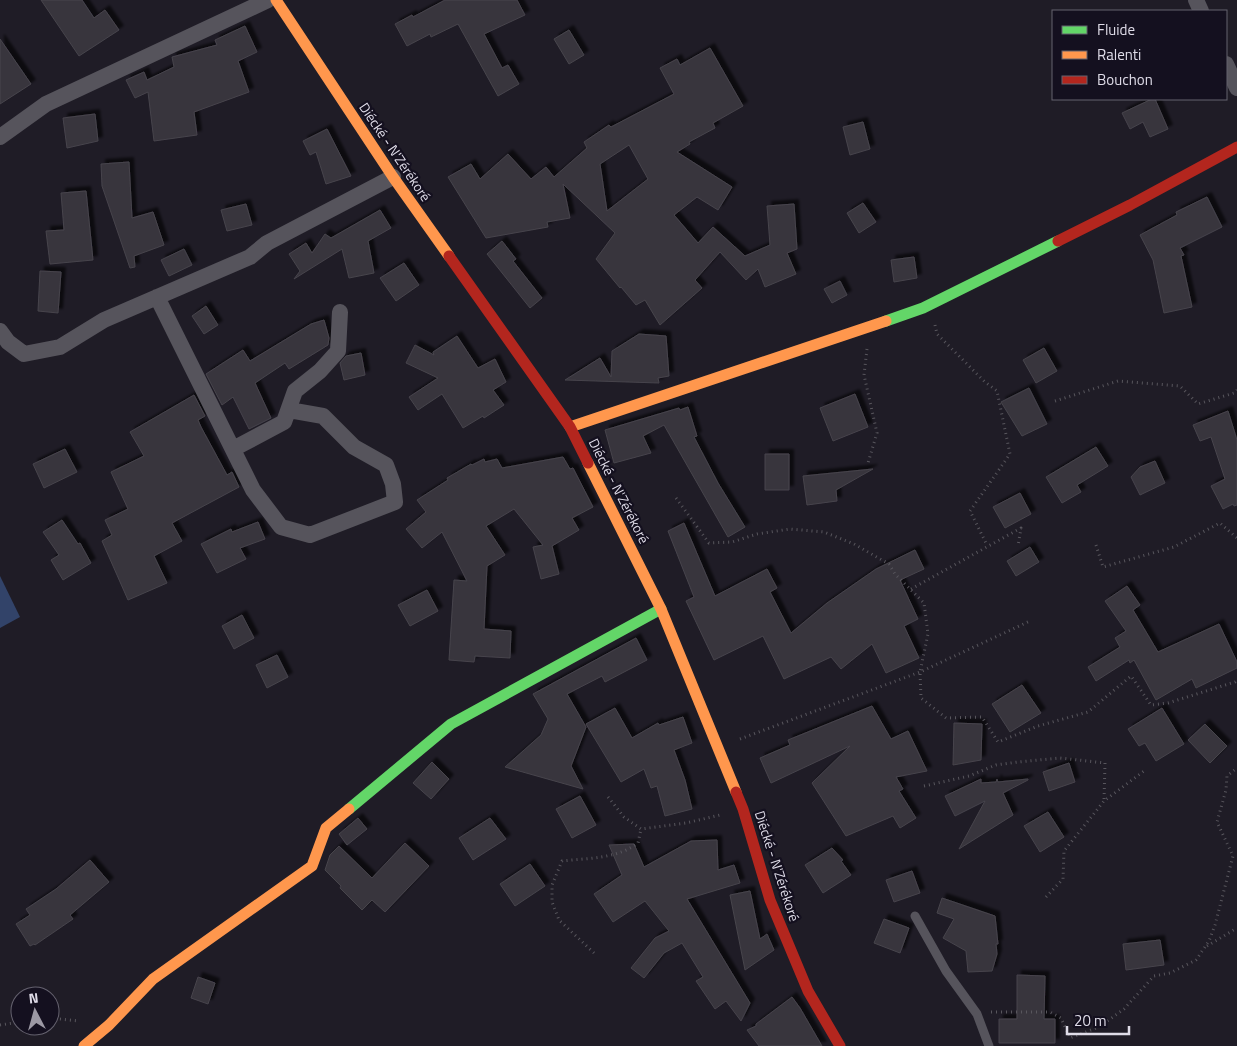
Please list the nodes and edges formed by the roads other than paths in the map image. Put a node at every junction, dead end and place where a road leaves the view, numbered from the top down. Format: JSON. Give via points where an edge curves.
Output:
{"nodes":[{"id":1,"x":268,"y":0,"type":"edge"},
{"id":2,"x":276,"y":0,"type":"edge"},
{"id":3,"x":1227,"y":66,"type":"edge"},
{"id":4,"x":1237,"y":88,"type":"edge"},
{"id":5,"x":0,"y":137,"type":"edge"},
{"id":6,"x":1237,"y":147,"type":"edge"},
{"id":7,"x":393,"y":177,"type":"junction"},
{"id":8,"x":157,"y":297,"type":"junction"},
{"id":9,"x":340,"y":312,"type":"dead end"},
{"id":10,"x":0,"y":331,"type":"edge"},
{"id":11,"x":289,"y":410,"type":"junction"},
{"id":12,"x":570,"y":427,"type":"junction"},
{"id":13,"x":233,"y":449,"type":"junction"},
{"id":14,"x":661,"y":609,"type":"junction"},
{"id":15,"x":915,"y":916,"type":"dead end"},
{"id":16,"x":84,"y":1046,"type":"edge"},
{"id":17,"x":840,"y":1046,"type":"edge"},
{"id":18,"x":988,"y":1046,"type":"edge"}],
"edges":[{"from":1,"to":5,"type":"street","via":[[46,104]]},
{"from":2,"to":7,"type":"main road","name":"Diécké - N'Zérékoré"},
{"from":3,"to":4,"type":"street"},
{"from":6,"to":12,"type":"main road","via":[[931,304]]},
{"from":7,"to":8,"type":"street","via":[[267,243],[250,257]]},
{"from":7,"to":12,"type":"main road","name":"Diécké - N'Zérékoré"},
{"from":8,"to":10,"type":"street","via":[[104,320],[60,348],[24,354]]},
{"from":8,"to":13,"type":"street"},
{"from":9,"to":11,"type":"street","via":[[338,351],[295,392]]},
{"from":11,"to":13,"type":"street","via":[[284,422]]},
{"from":11,"to":13,"type":"street","via":[[322,416],[354,447],[386,465],[395,502],[310,536],[281,527],[253,490]]},
{"from":12,"to":14,"type":"main road","name":"Diécké - N'Zérékoré"},
{"from":14,"to":16,"type":"main road","via":[[451,724],[326,828],[312,866],[153,979]]},
{"from":14,"to":17,"type":"main road","name":"Diécké - N'Zérékoré","via":[[742,809],[770,900],[808,991]]},
{"from":15,"to":18,"type":"lane","via":[[946,971],[977,1014]]}]}
